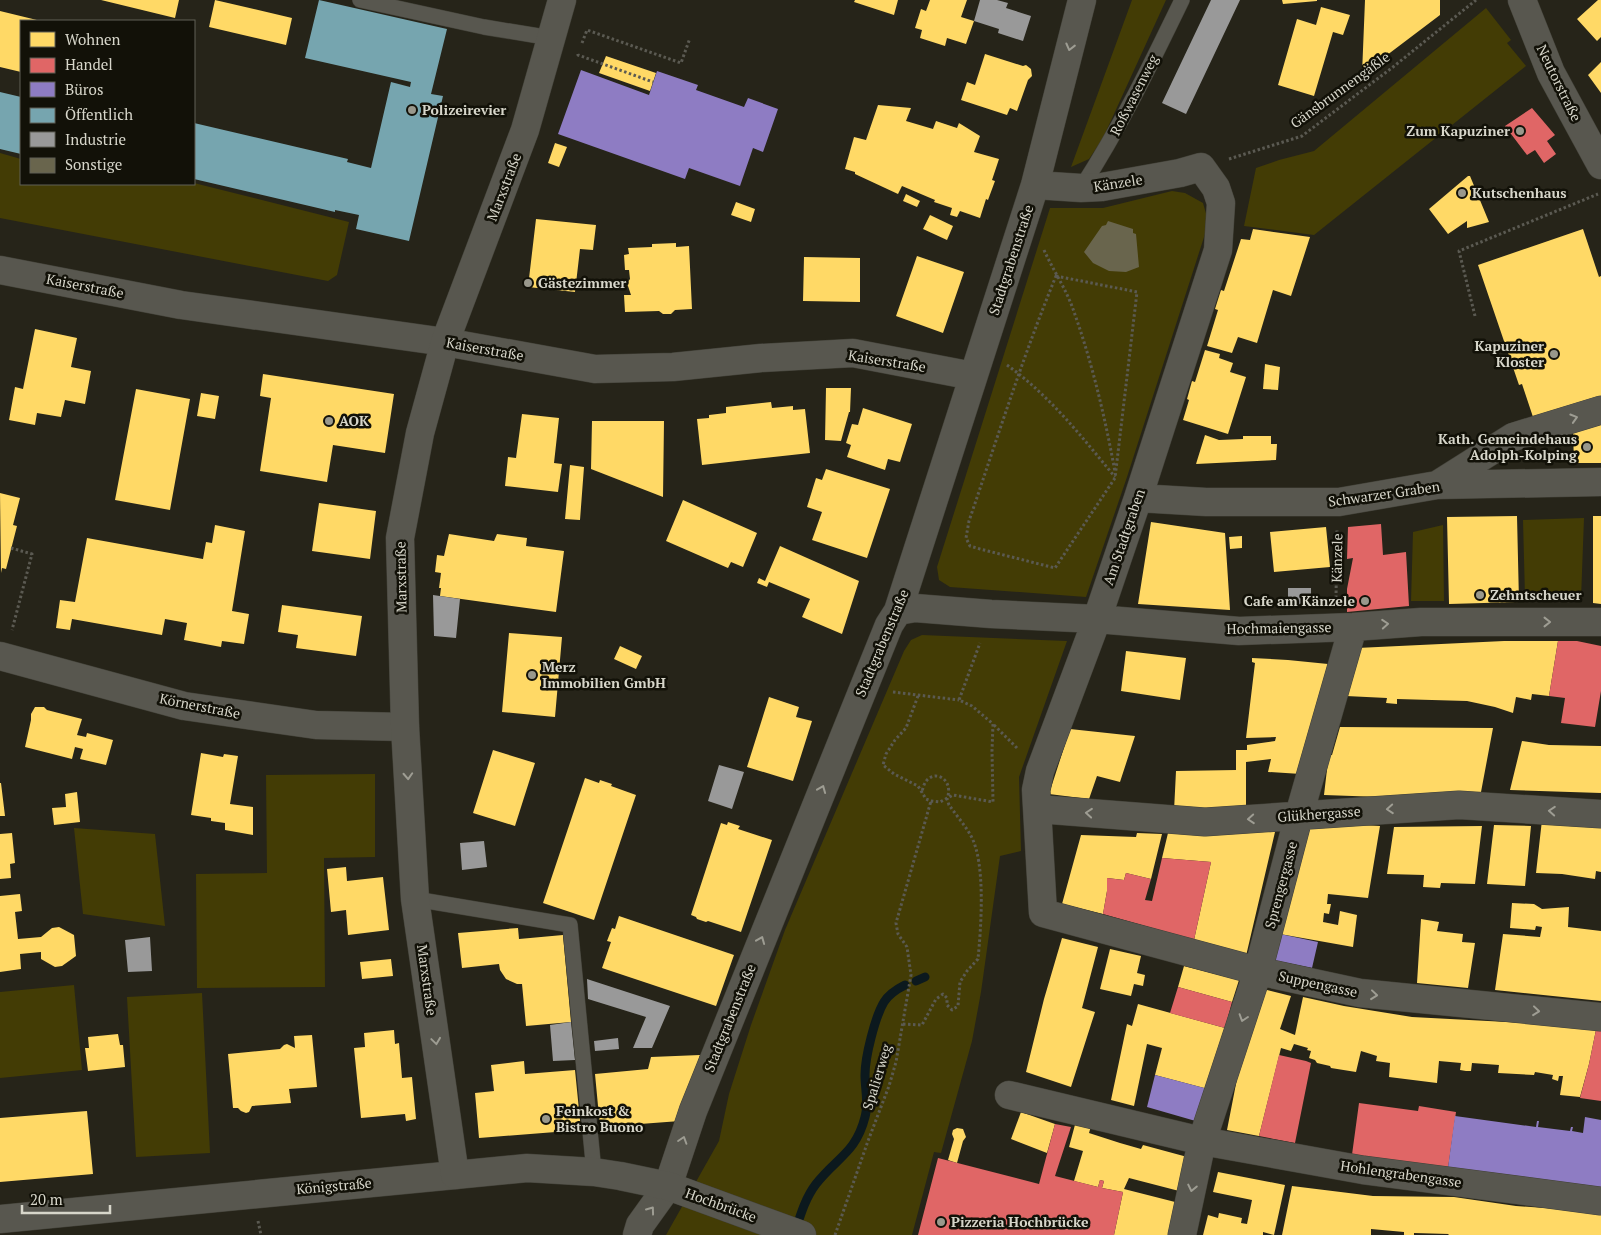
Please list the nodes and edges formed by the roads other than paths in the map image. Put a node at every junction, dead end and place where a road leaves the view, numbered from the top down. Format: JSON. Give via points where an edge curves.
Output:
{"nodes":[{"id":1,"x":360,"y":0,"type":"edge"},
{"id":2,"x":562,"y":0,"type":"edge"},
{"id":3,"x":1082,"y":0,"type":"edge"},
{"id":4,"x":1182,"y":0,"type":"edge"},
{"id":5,"x":1522,"y":0,"type":"edge"},
{"id":6,"x":551,"y":38,"type":"junction"},
{"id":7,"x":1601,"y":165,"type":"edge"},
{"id":8,"x":1201,"y":168,"type":"joint"},
{"id":9,"x":1035,"y":185,"type":"junction"},
{"id":10,"x":1082,"y":188,"type":"junction"},
{"id":11,"x":0,"y":270,"type":"edge"},
{"id":12,"x":445,"y":342,"type":"junction"},
{"id":13,"x":973,"y":376,"type":"junction"},
{"id":14,"x":1601,"y":410,"type":"edge"},
{"id":15,"x":1601,"y":482,"type":"edge"},
{"id":16,"x":1437,"y":485,"type":"junction"},
{"id":17,"x":1138,"y":498,"type":"junction"},
{"id":18,"x":898,"y":611,"type":"junction"},
{"id":19,"x":1097,"y":618,"type":"junction"},
{"id":20,"x":1601,"y":622,"type":"edge"},
{"id":21,"x":1345,"y":627,"type":"junction"},
{"id":22,"x":2,"y":657,"type":"edge"},
{"id":23,"x":405,"y":727,"type":"junction"},
{"id":24,"x":1038,"y":809,"type":"junction"},
{"id":25,"x":1601,"y":814,"type":"edge"},
{"id":26,"x":1300,"y":815,"type":"junction"},
{"id":27,"x":416,"y":899,"type":"junction"},
{"id":28,"x":1043,"y":913,"type":"joint"},
{"id":29,"x":1258,"y":971,"type":"junction"},
{"id":30,"x":1601,"y":1017,"type":"edge"},
{"id":31,"x":1008,"y":1095,"type":"dead end"},
{"id":32,"x":1202,"y":1141,"type":"junction"},
{"id":33,"x":594,"y":1172,"type":"junction"},
{"id":34,"x":455,"y":1175,"type":"junction"},
{"id":35,"x":668,"y":1186,"type":"junction"},
{"id":36,"x":1601,"y":1201,"type":"edge"},
{"id":37,"x":0,"y":1219,"type":"edge"},
{"id":38,"x":637,"y":1235,"type":"edge"},
{"id":39,"x":802,"y":1235,"type":"edge"},
{"id":40,"x":1182,"y":1235,"type":"edge"}],
"edges":[{"from":1,"to":6,"type":"lane"},
{"from":2,"to":6,"type":"street","name":"Marxstraße"},
{"from":3,"to":9,"type":"street","name":"Stadtgrabenstraße","one_way":true},
{"from":4,"to":10,"type":"lane","name":"Roßwasenweg","via":[[1110,144]]},
{"from":5,"to":7,"type":"street","name":"Neutorstraße","via":[[1550,73]]},
{"from":6,"to":12,"type":"street","name":"Marxstraße","via":[[525,130]]},
{"from":8,"to":10,"type":"street","name":"Känzele"},
{"from":8,"to":17,"type":"street","name":"Am Stadtgraben","via":[[1216,188],[1221,203],[1218,250]]},
{"from":9,"to":10,"type":"street","name":"Känzele"},
{"from":9,"to":13,"type":"street","name":"Stadtgrabenstraße"},
{"from":11,"to":12,"type":"street","name":"Kaiserstraße","via":[[182,304]]},
{"from":12,"to":13,"type":"street","name":"Kaiserstraße","via":[[595,369],[673,367],[853,353]]},
{"from":12,"to":23,"type":"street","name":"Marxstraße","via":[[420,434],[400,538]]},
{"from":13,"to":18,"type":"street","name":"Stadtgrabenstraße"},
{"from":16,"to":14,"type":"street","one_way":true,"via":[[1512,437]]},
{"from":15,"to":16,"type":"street","name":"Schwarzer Graben"},
{"from":16,"to":17,"type":"street","name":"Schwarzer Graben","via":[[1339,502],[1206,502]]},
{"from":17,"to":19,"type":"street","name":"Am Stadtgraben"},
{"from":18,"to":19,"type":"street","name":"Hochmaiengasse","via":[[915,608]]},
{"from":35,"to":18,"type":"street","name":"Stadtgrabenstraße","one_way":true,"via":[[692,1110],[863,687]]},
{"from":19,"to":21,"type":"street","name":"Hochmaiengasse","via":[[1239,631]]},
{"from":19,"to":24,"type":"street","name":"Am Stadtgraben","via":[[1040,771],[1036,790]]},
{"from":21,"to":20,"type":"street","name":"Hochmaiengasse","one_way":true,"via":[[1421,622]]},
{"from":21,"to":26,"type":"street","name":"Sprengergasse"},
{"from":22,"to":23,"type":"street","name":"Körnerstraße","via":[[184,706],[316,725]]},
{"from":23,"to":27,"type":"street","name":"Marxstraße","one_way":true},
{"from":26,"to":24,"type":"street","name":"Glükhergasse","one_way":true,"via":[[1205,822]]},
{"from":24,"to":28,"type":"street","name":"Am Stadtgraben"},
{"from":25,"to":26,"type":"street","name":"Glükhergasse","one_way":true,"via":[[1459,805]]},
{"from":26,"to":29,"type":"street","name":"Sprengergasse"},
{"from":27,"to":33,"type":"lane","via":[[570,925]]},
{"from":27,"to":34,"type":"street","name":"Marxstraße","one_way":true},
{"from":28,"to":29,"type":"street","name":"Suppengasse"},
{"from":29,"to":30,"type":"street","name":"Suppengasse","one_way":true,"via":[[1360,993]]},
{"from":29,"to":32,"type":"street","name":"Sprengergasse","one_way":true},
{"from":31,"to":32,"type":"street","name":"Hohlengrabengasse"},
{"from":32,"to":36,"type":"street","name":"Hohlengrabengasse","via":[[1362,1170]]},
{"from":32,"to":40,"type":"street","one_way":true},
{"from":33,"to":34,"type":"street","name":"Königstraße","via":[[527,1168]]},
{"from":33,"to":35,"type":"street","name":"Königstraße"},
{"from":34,"to":37,"type":"street","name":"Königstraße"},
{"from":38,"to":35,"type":"street","name":"Stadtgrabenstraße","one_way":true,"via":[[640,1225]]},
{"from":35,"to":39,"type":"street","name":"Hochbrücke"}]}
